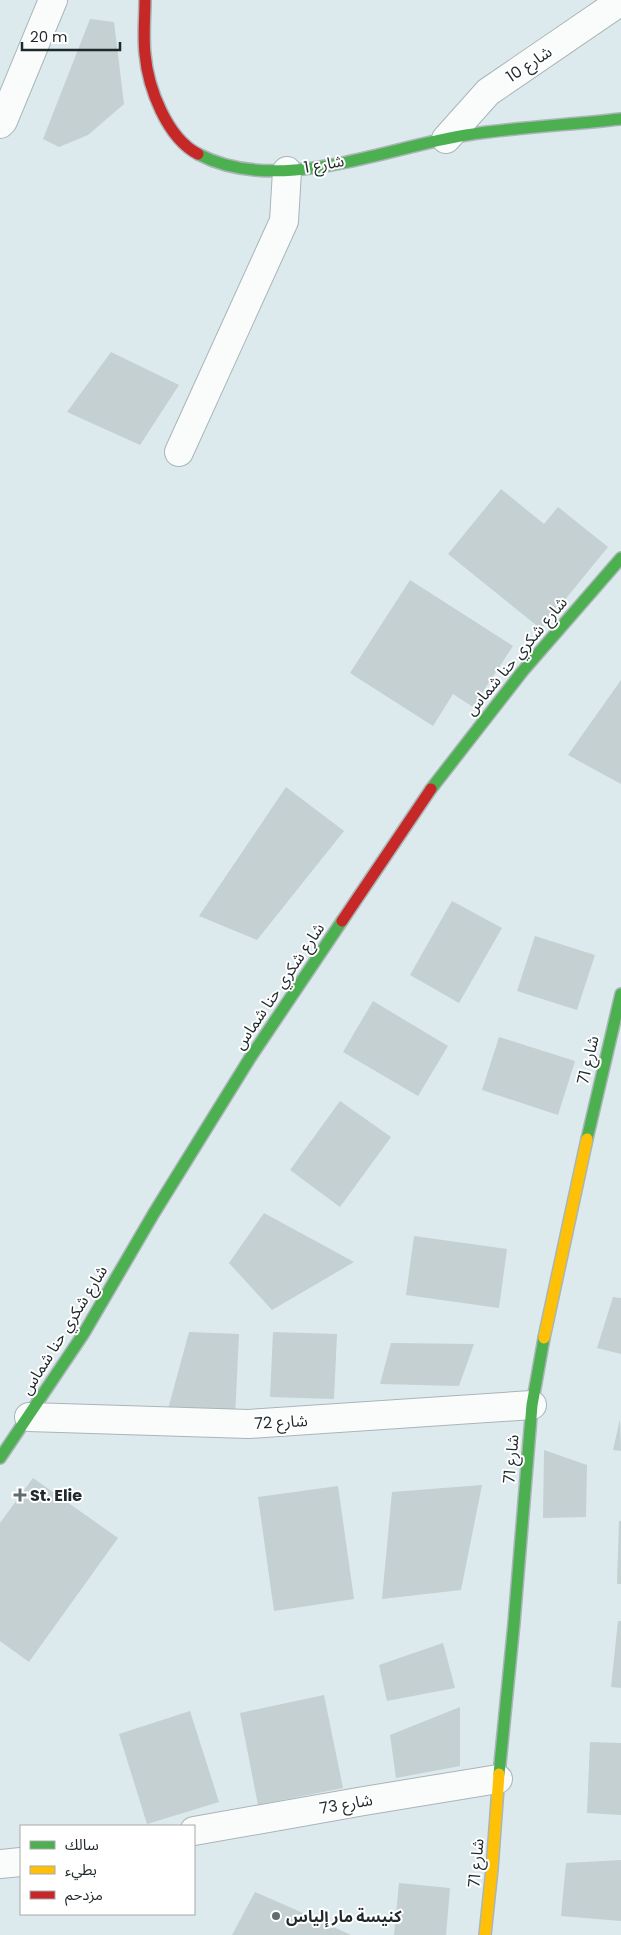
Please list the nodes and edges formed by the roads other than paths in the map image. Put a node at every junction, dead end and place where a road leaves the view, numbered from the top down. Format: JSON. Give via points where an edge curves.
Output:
{"nodes":[{"id":1,"x":54,"y":0,"type":"edge"},
{"id":2,"x":146,"y":0,"type":"edge"},
{"id":3,"x":621,"y":1,"type":"edge"},
{"id":4,"x":621,"y":119,"type":"edge"},
{"id":5,"x":0,"y":124,"type":"edge"},
{"id":6,"x":446,"y":139,"type":"junction"},
{"id":7,"x":287,"y":171,"type":"junction"},
{"id":8,"x":179,"y":452,"type":"dead end"},
{"id":9,"x":621,"y":558,"type":"edge"},
{"id":10,"x":621,"y":994,"type":"edge"},
{"id":11,"x":532,"y":1405,"type":"junction"},
{"id":12,"x":30,"y":1417,"type":"junction"},
{"id":13,"x":0,"y":1458,"type":"edge"},
{"id":14,"x":498,"y":1779,"type":"junction"},
{"id":15,"x":195,"y":1831,"type":"edge"},
{"id":16,"x":20,"y":1862,"type":"edge"},
{"id":17,"x":0,"y":1864,"type":"edge"},
{"id":18,"x":485,"y":1935,"type":"edge"}],
"edges":[{"from":1,"to":5,"type":"street"},
{"from":2,"to":7,"type":"street","name":"شارع 1","via":[[145,63],[161,109],[186,147],[209,160],[240,170]]},
{"from":3,"to":6,"type":"street","name":"شارع 10","via":[[488,92]]},
{"from":4,"to":6,"type":"street","name":"شارع 1"},
{"from":6,"to":7,"type":"street","name":"شارع 1"},
{"from":7,"to":8,"type":"street","via":[[284,222]]},
{"from":9,"to":12,"type":"street","name":"شارع شكري حنا شماس","via":[[522,672],[438,777],[250,1058]]},
{"from":10,"to":11,"type":"street","name":"شارع 71","via":[[544,1335]]},
{"from":11,"to":12,"type":"street","name":"شارع 72","via":[[248,1424]]},
{"from":11,"to":14,"type":"street","name":"شارع 71"},
{"from":12,"to":13,"type":"street","name":"شارع شكري حنا شماس"},
{"from":14,"to":15,"type":"street","name":"شارع 73"},
{"from":14,"to":18,"type":"street","name":"شارع 71"},
{"from":16,"to":17,"type":"street"}]}
